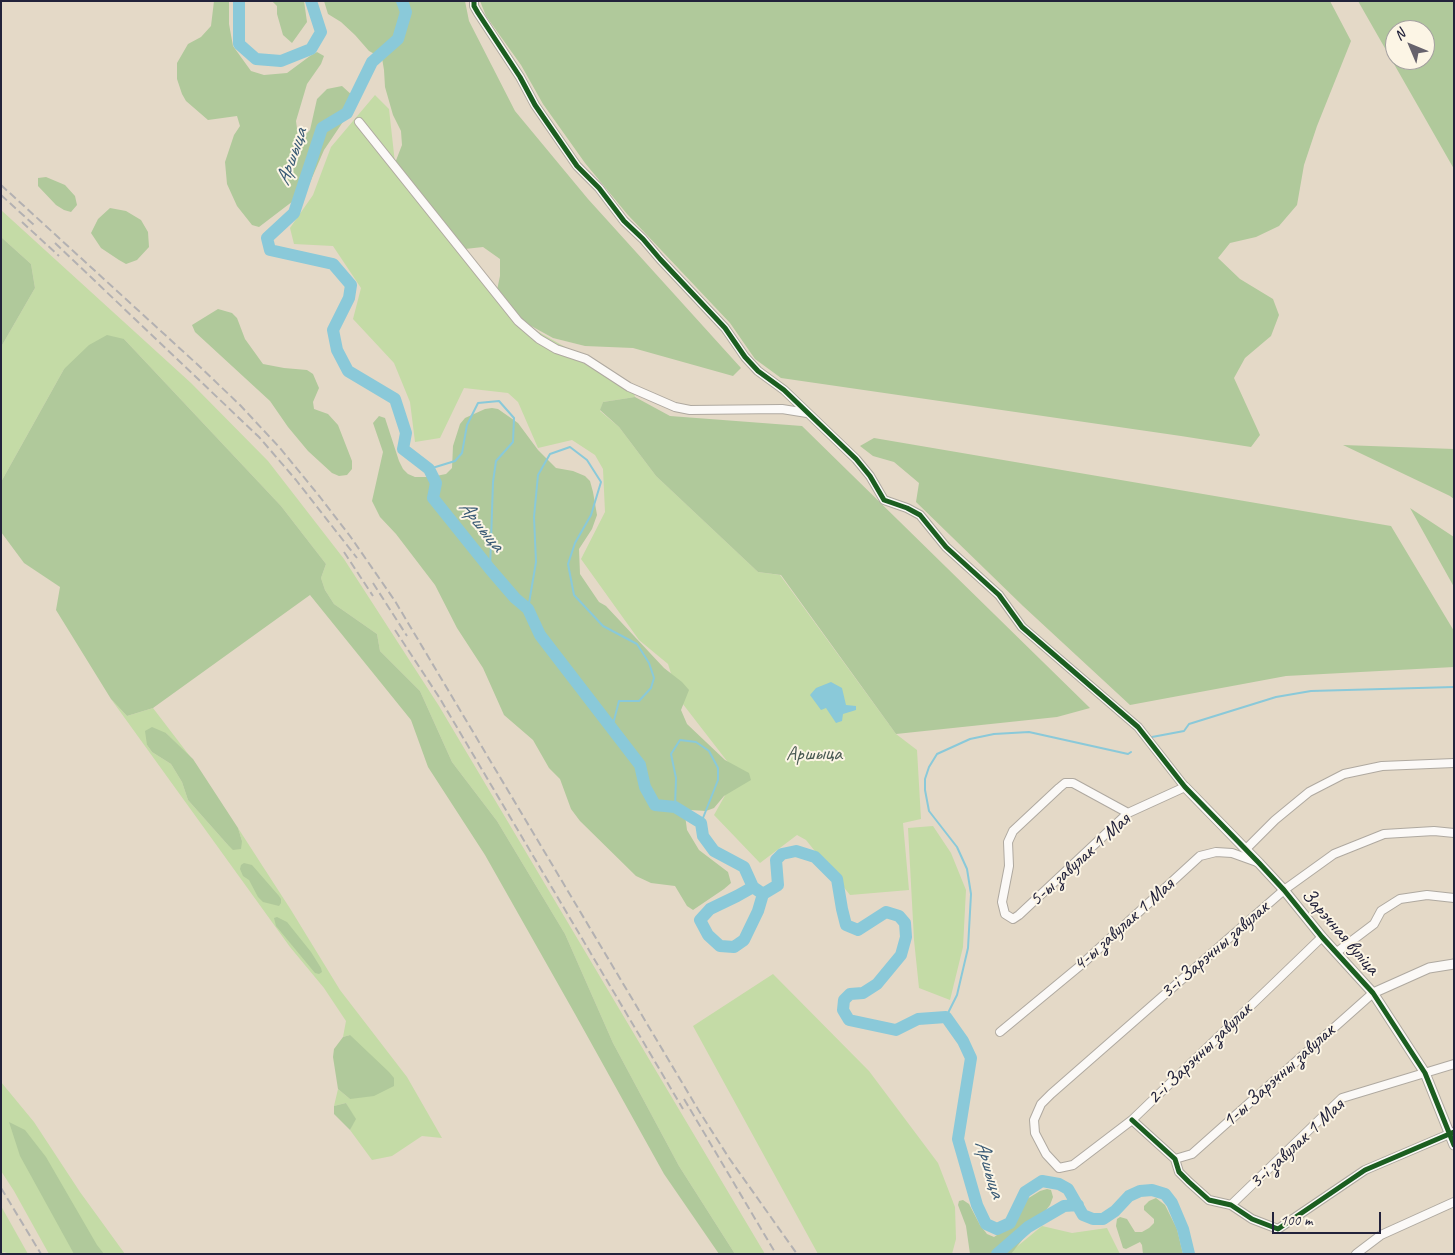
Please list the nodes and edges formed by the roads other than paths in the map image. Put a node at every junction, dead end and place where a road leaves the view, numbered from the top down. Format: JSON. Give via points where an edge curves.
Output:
{"nodes":[{"id":1,"x":474,"y":1,"type":"edge"},
{"id":2,"x":358,"y":122,"type":"dead end"},
{"id":3,"x":808,"y":413,"type":"junction"},
{"id":4,"x":1454,"y":763,"type":"edge"},
{"id":5,"x":1185,"y":787,"type":"junction"},
{"id":6,"x":1128,"y":813,"type":"junction"},
{"id":7,"x":1454,"y":833,"type":"edge"},
{"id":8,"x":1246,"y":849,"type":"junction"},
{"id":9,"x":1259,"y":863,"type":"junction"},
{"id":10,"x":1284,"y":890,"type":"junction"},
{"id":11,"x":1454,"y":898,"type":"edge"},
{"id":12,"x":1322,"y":937,"type":"junction"},
{"id":13,"x":1337,"y":952,"type":"junction"},
{"id":14,"x":1454,"y":964,"type":"edge"},
{"id":15,"x":1373,"y":993,"type":"junction"},
{"id":16,"x":1000,"y":1032,"type":"dead end"},
{"id":17,"x":1454,"y":1064,"type":"edge"},
{"id":18,"x":1425,"y":1073,"type":"junction"},
{"id":19,"x":1132,"y":1120,"type":"junction"},
{"id":20,"x":1452,"y":1133,"type":"edge"},
{"id":21,"x":1454,"y":1145,"type":"edge"},
{"id":22,"x":1175,"y":1159,"type":"junction"},
{"id":23,"x":1073,"y":1165,"type":"joint"},
{"id":24,"x":1454,"y":1202,"type":"edge"},
{"id":25,"x":1231,"y":1205,"type":"junction"},
{"id":26,"x":1356,"y":1254,"type":"edge"}],
"edges":[{"from":1,"to":3,"type":"street","via":[[478,13],[535,105],[577,166],[725,328],[758,372],[784,390]]},
{"from":2,"to":3,"type":"street","via":[[518,321],[539,339],[556,349],[586,359],[629,388],[674,407],[690,410],[782,409]]},
{"from":3,"to":5,"type":"street","via":[[856,459],[884,500],[920,516],[946,547],[999,596],[1022,627],[1138,727]]},
{"from":4,"to":8,"type":"street","via":[[1382,766],[1344,774],[1309,792]]},
{"from":5,"to":6,"type":"street","name":"5-ы завулак 1 Мая"},
{"from":5,"to":8,"type":"street","name":"Зарэчная вуліца"},
{"from":6,"to":6,"type":"street","name":"5-ы завулак 1 Мая","via":[[1073,783],[1065,783],[1013,831],[1008,842],[1009,866],[1002,902],[1006,914],[1013,918],[1019,915]]},
{"from":7,"to":10,"type":"street","name":"3-і Зарэчны завулак","via":[[1384,834],[1334,854]]},
{"from":8,"to":9,"type":"street","name":"Зарэчная вуліца"},
{"from":9,"to":10,"type":"street","name":"Зарэчная вуліца"},
{"from":9,"to":16,"type":"street","name":"4-ы завулак 1 Мая","via":[[1232,853],[1200,856],[1081,965]]},
{"from":10,"to":12,"type":"street","name":"Зарэчная вуліца"},
{"from":10,"to":23,"type":"street","name":"3-і Зарэчны завулак","via":[[1041,1104],[1034,1120],[1035,1133],[1046,1154],[1059,1168]]},
{"from":11,"to":13,"type":"street","via":[[1427,895],[1400,899],[1380,910],[1374,924]]},
{"from":12,"to":13,"type":"street","name":"Зарэчная вуліца"},
{"from":12,"to":19,"type":"street","name":"2-і Зарэчны завулак"},
{"from":13,"to":15,"type":"street","name":"Зарэчная вуліца"},
{"from":14,"to":15,"type":"street","name":"1-ы Зарэчны завулак","via":[[1429,968]]},
{"from":15,"to":18,"type":"street","name":"Зарэчная вуліца"},
{"from":15,"to":22,"type":"street","name":"1-ы Зарэчны завулак","via":[[1192,1154]]},
{"from":17,"to":18,"type":"street","name":"3-і завулак 1 Мая"},
{"from":18,"to":20,"type":"street","name":"Зарэчная вуліца"},
{"from":18,"to":25,"type":"street","name":"3-і завулак 1 Мая","via":[[1342,1098]]},
{"from":19,"to":22,"type":"street"},
{"from":19,"to":23,"type":"street","name":"2-і Зарэчны завулак"},
{"from":20,"to":21,"type":"street","name":"Зарэчная вуліца"},
{"from":20,"to":25,"type":"street","via":[[1365,1170],[1278,1229],[1252,1219]]},
{"from":22,"to":25,"type":"street","via":[[1179,1172],[1209,1200]]},
{"from":24,"to":26,"type":"street","via":[[1380,1235]]}]}
